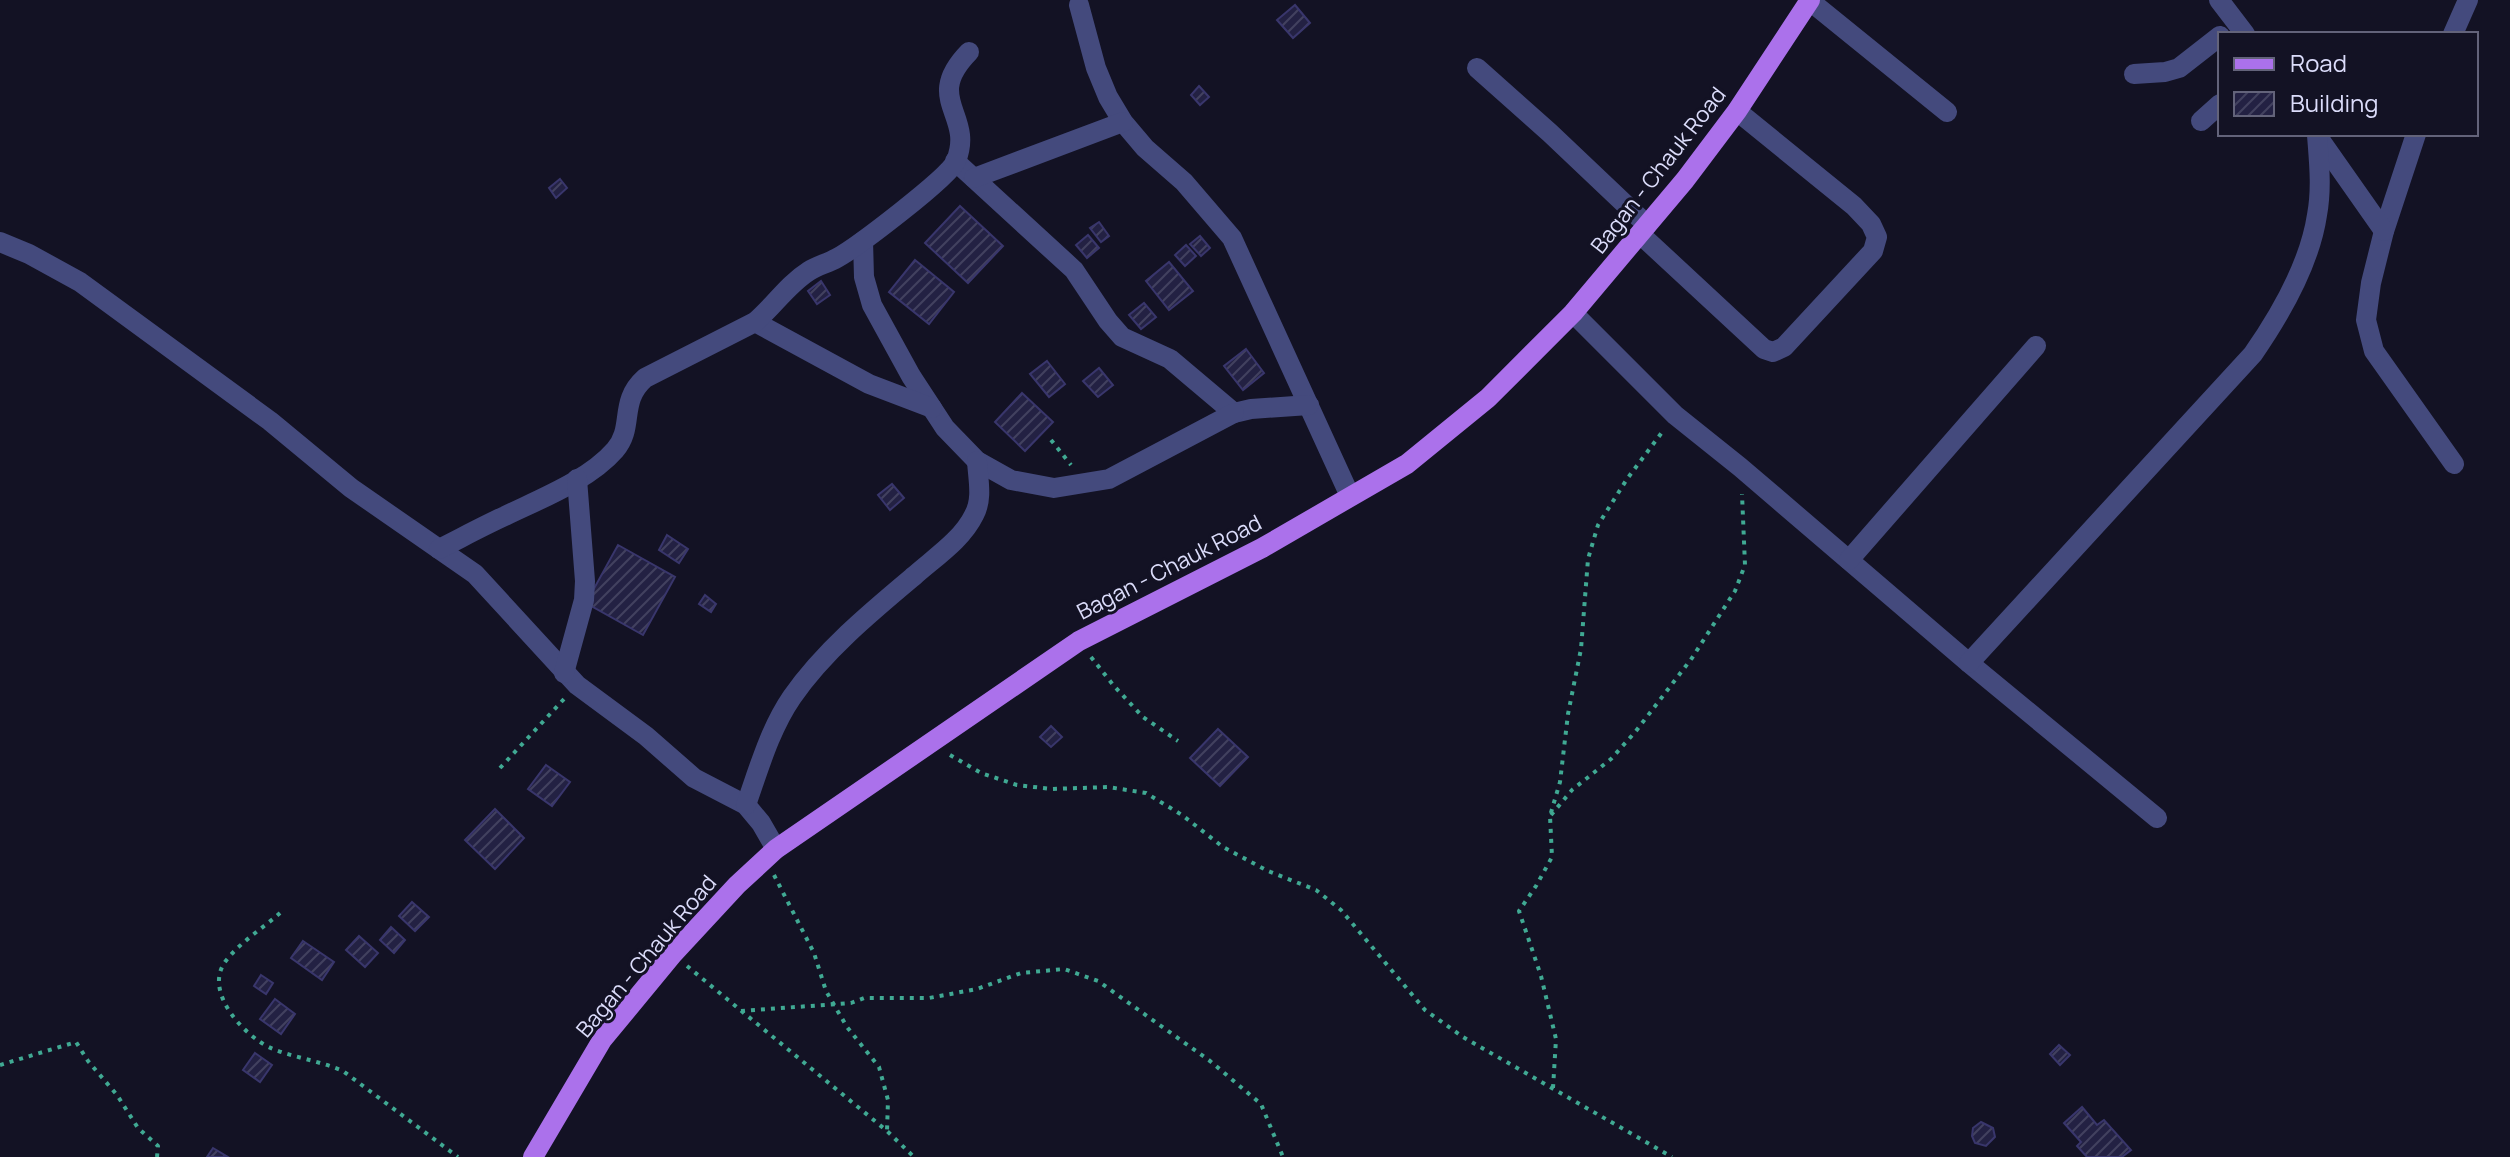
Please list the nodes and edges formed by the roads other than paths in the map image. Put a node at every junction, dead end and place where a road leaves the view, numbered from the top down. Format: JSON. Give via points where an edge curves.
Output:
{"nodes":[{"id":1,"x":1810,"y":0,"type":"edge"},
{"id":2,"x":2219,"y":0,"type":"edge"},
{"id":3,"x":2468,"y":0,"type":"edge"},
{"id":4,"x":1079,"y":5,"type":"dead end"},
{"id":5,"x":2231,"y":31,"type":"edge"},
{"id":6,"x":2454,"y":32,"type":"edge"},
{"id":7,"x":2218,"y":40,"type":"edge"},
{"id":8,"x":969,"y":52,"type":"dead end"},
{"id":9,"x":1477,"y":68,"type":"dead end"},
{"id":10,"x":2134,"y":74,"type":"dead end"},
{"id":11,"x":2218,"y":106,"type":"edge"},
{"id":12,"x":1737,"y":111,"type":"junction"},
{"id":13,"x":1947,"y":112,"type":"dead end"},
{"id":14,"x":2201,"y":121,"type":"dead end"},
{"id":15,"x":1123,"y":122,"type":"junction"},
{"id":16,"x":2316,"y":136,"type":"edge"},
{"id":17,"x":2317,"y":136,"type":"edge"},
{"id":18,"x":2415,"y":136,"type":"edge"},
{"id":19,"x":955,"y":161,"type":"junction"},
{"id":20,"x":974,"y":178,"type":"junction"},
{"id":21,"x":1643,"y":229,"type":"junction"},
{"id":22,"x":2384,"y":231,"type":"junction"},
{"id":23,"x":863,"y":241,"type":"junction"},
{"id":24,"x":0,"y":242,"type":"edge"},
{"id":25,"x":1573,"y":313,"type":"junction"},
{"id":26,"x":755,"y":322,"type":"junction"},
{"id":27,"x":2036,"y":346,"type":"dead end"},
{"id":28,"x":1309,"y":405,"type":"junction"},
{"id":29,"x":932,"y":408,"type":"junction"},
{"id":30,"x":1234,"y":413,"type":"junction"},
{"id":31,"x":977,"y":461,"type":"junction"},
{"id":32,"x":2454,"y":464,"type":"dead end"},
{"id":33,"x":577,"y":479,"type":"junction"},
{"id":34,"x":1350,"y":496,"type":"junction"},
{"id":35,"x":439,"y":549,"type":"junction"},
{"id":36,"x":1849,"y":560,"type":"junction"},
{"id":37,"x":1969,"y":663,"type":"junction"},
{"id":38,"x":571,"y":679,"type":"junction"},
{"id":39,"x":746,"y":805,"type":"junction"},
{"id":40,"x":2157,"y":818,"type":"dead end"},
{"id":41,"x":770,"y":854,"type":"junction"},
{"id":42,"x":533,"y":1157,"type":"edge"}],
"edges":[{"from":1,"to":12,"type":"main road","name":"Bagan - Chauk Road"},
{"from":1,"to":13,"type":"street"},
{"from":2,"to":5,"type":"street"},
{"from":3,"to":6,"type":"street"},
{"from":4,"to":15,"type":"street","via":[[1096,68]]},
{"from":7,"to":10,"type":"street","via":[[2179,68]]},
{"from":8,"to":19,"type":"street","via":[[948,81],[960,132]]},
{"from":9,"to":21,"type":"street","via":[[1550,133]]},
{"from":11,"to":14,"type":"street"},
{"from":12,"to":21,"type":"main road","name":"Bagan - Chauk Road"},
{"from":12,"to":21,"type":"street","via":[[1854,206],[1877,237],[1873,251],[1784,347],[1773,352],[1764,349]]},
{"from":15,"to":20,"type":"street"},
{"from":15,"to":28,"type":"street","via":[[1232,238]]},
{"from":16,"to":37,"type":"street","via":[[2320,189],[2313,236],[2278,319],[2253,354]]},
{"from":17,"to":22,"type":"street"},
{"from":18,"to":22,"type":"street"},
{"from":19,"to":20,"type":"street"},
{"from":19,"to":23,"type":"street","via":[[937,183]]},
{"from":20,"to":30,"type":"street","via":[[1074,270],[1122,337],[1170,359]]},
{"from":21,"to":25,"type":"main road","name":"Bagan - Chauk Road"},
{"from":22,"to":32,"type":"street","via":[[2367,302],[2370,339]]},
{"from":23,"to":26,"type":"street","via":[[811,270]]},
{"from":23,"to":29,"type":"street","via":[[864,277],[872,305]]},
{"from":24,"to":35,"type":"street","via":[[80,282]]},
{"from":25,"to":34,"type":"main road","name":"Bagan - Chauk Road","via":[[1488,398],[1407,464]]},
{"from":25,"to":36,"type":"street","via":[[1675,415]]},
{"from":26,"to":29,"type":"street","via":[[869,384]]},
{"from":26,"to":33,"type":"street","via":[[637,385],[618,447]]},
{"from":27,"to":36,"type":"street"},
{"from":28,"to":30,"type":"street"},
{"from":28,"to":34,"type":"street"},
{"from":29,"to":31,"type":"street"},
{"from":30,"to":31,"type":"street","via":[[1109,479],[1054,488],[1011,480]]},
{"from":31,"to":39,"type":"street","via":[[980,496],[965,530],[820,663],[791,698],[767,744]]},
{"from":33,"to":35,"type":"street"},
{"from":33,"to":38,"type":"street","via":[[585,581]]},
{"from":34,"to":41,"type":"main road","name":"Bagan - Chauk Road","via":[[1262,548],[1079,641]]},
{"from":35,"to":38,"type":"street","via":[[475,574]]},
{"from":36,"to":37,"type":"street"},
{"from":37,"to":40,"type":"street"},
{"from":38,"to":39,"type":"street","via":[[694,778]]},
{"from":39,"to":41,"type":"street","via":[[761,823]]},
{"from":41,"to":42,"type":"main road","name":"Bagan - Chauk Road","via":[[673,954],[602,1040]]}]}
